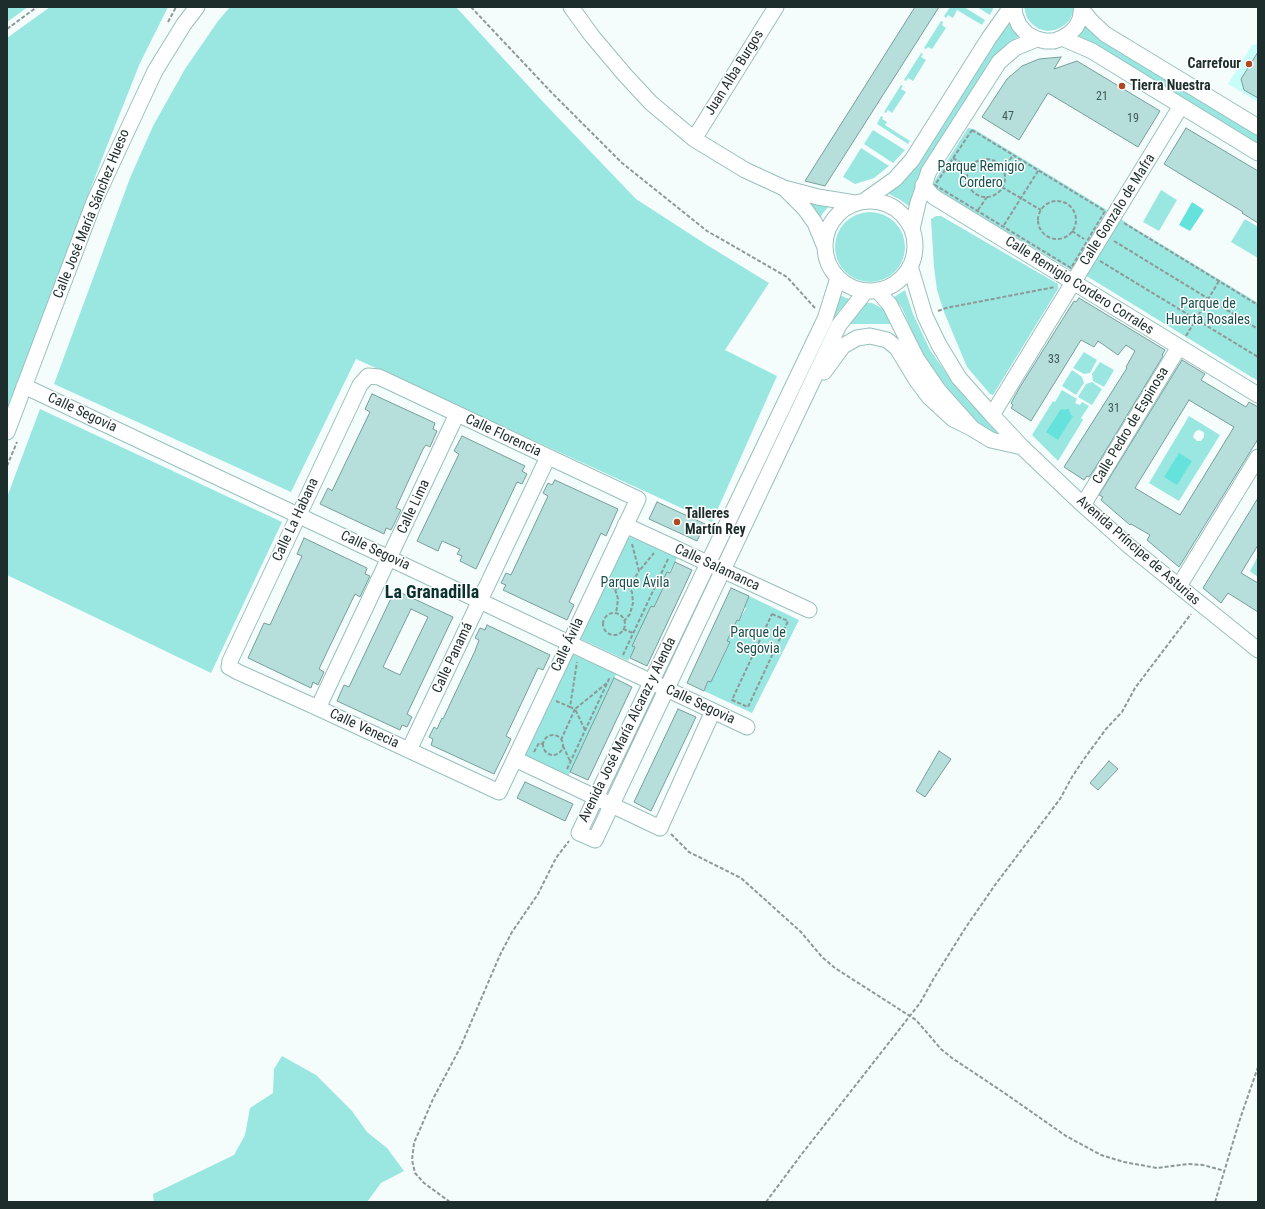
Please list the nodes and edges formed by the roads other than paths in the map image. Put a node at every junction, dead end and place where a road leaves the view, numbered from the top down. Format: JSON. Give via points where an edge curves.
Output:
{"nodes":[{"id":1,"x":197,"y":7,"type":"edge"},
{"id":2,"x":571,"y":7,"type":"edge"},
{"id":3,"x":776,"y":7,"type":"edge"},
{"id":4,"x":1013,"y":7,"type":"edge"},
{"id":5,"x":1082,"y":8,"type":"edge"},
{"id":6,"x":1062,"y":38,"type":"junction"},
{"id":7,"x":1037,"y":39,"type":"junction"},
{"id":8,"x":1182,"y":106,"type":"junction"},
{"id":9,"x":1258,"y":127,"type":"edge"},
{"id":10,"x":694,"y":139,"type":"junction"},
{"id":11,"x":1258,"y":153,"type":"edge"},
{"id":12,"x":923,"y":186,"type":"junction"},
{"id":13,"x":784,"y":188,"type":"junction"},
{"id":14,"x":860,"y":202,"type":"junction"},
{"id":15,"x":912,"y":230,"type":"junction"},
{"id":16,"x":824,"y":245,"type":"junction"},
{"id":17,"x":910,"y":266,"type":"junction"},
{"id":18,"x":838,"y":278,"type":"junction"},
{"id":19,"x":1067,"y":284,"type":"junction"},
{"id":20,"x":872,"y":290,"type":"junction"},
{"id":21,"x":1180,"y":347,"type":"junction"},
{"id":22,"x":368,"y":376,"type":"joint"},
{"id":23,"x":24,"y":386,"type":"junction"},
{"id":24,"x":1258,"y":395,"type":"edge"},
{"id":25,"x":803,"y":400,"type":"junction"},
{"id":26,"x":457,"y":414,"type":"junction"},
{"id":27,"x":992,"y":415,"type":"junction"},
{"id":28,"x":973,"y":429,"type":"junction"},
{"id":29,"x":12,"y":437,"type":"edge"},
{"id":30,"x":1022,"y":447,"type":"junction"},
{"id":31,"x":548,"y":457,"type":"junction"},
{"id":32,"x":1258,"y":457,"type":"edge"},
{"id":33,"x":638,"y":499,"type":"joint"},
{"id":34,"x":1083,"y":505,"type":"junction"},
{"id":35,"x":298,"y":515,"type":"junction"},
{"id":36,"x":625,"y":525,"type":"junction"},
{"id":37,"x":389,"y":558,"type":"junction"},
{"id":38,"x":708,"y":564,"type":"junction"},
{"id":39,"x":722,"y":571,"type":"junction"},
{"id":40,"x":1179,"y":586,"type":"junction"},
{"id":41,"x":480,"y":601,"type":"junction"},
{"id":42,"x":808,"y":610,"type":"dead end"},
{"id":43,"x":569,"y":643,"type":"junction"},
{"id":44,"x":1258,"y":650,"type":"edge"},
{"id":45,"x":230,"y":667,"type":"joint"},
{"id":46,"x":651,"y":682,"type":"junction"},
{"id":47,"x":666,"y":689,"type":"junction"},
{"id":48,"x":318,"y":708,"type":"junction"},
{"id":49,"x":713,"y":711,"type":"junction"},
{"id":50,"x":746,"y":727,"type":"dead end"},
{"id":51,"x":409,"y":750,"type":"junction"},
{"id":52,"x":515,"y":759,"type":"junction"},
{"id":53,"x":499,"y":792,"type":"joint"},
{"id":54,"x":596,"y":798,"type":"junction"},
{"id":55,"x":612,"y":805,"type":"junction"}],
"edges":[{"from":1,"to":23,"type":"street","name":"Calle José María Sánchez Hueso","via":[[155,71],[120,144],[94,202]]},
{"from":2,"to":10,"type":"street","via":[[592,36],[651,103]]},
{"from":3,"to":10,"type":"street","name":"Juan Alba Burgos"},
{"from":4,"to":7,"type":"street","via":[[1019,25],[1027,34]]},
{"from":4,"to":14,"type":"street","via":[[989,38],[912,160],[895,179]]},
{"from":5,"to":6,"type":"street","via":[[1076,27]]},
{"from":5,"to":9,"type":"street","via":[[1105,34]]},
{"from":6,"to":7,"type":"street","via":[[1054,41]]},
{"from":6,"to":8,"type":"street","via":[[1092,51]]},
{"from":7,"to":12,"type":"street","via":[[1015,48],[999,62],[929,171]]},
{"from":8,"to":11,"type":"street"},
{"from":8,"to":19,"type":"street","name":"Calle Gonzalo de Mafra"},
{"from":10,"to":13,"type":"street","via":[[745,170]]},
{"from":12,"to":15,"type":"street"},
{"from":12,"to":19,"type":"street","name":"Calle Remigio Cordero Corrales","via":[[934,197]]},
{"from":13,"to":14,"type":"street","via":[[818,197]]},
{"from":13,"to":16,"type":"street","via":[[815,223]]},
{"from":14,"to":15,"type":"street","via":[[879,201],[893,207],[905,216]]},
{"from":14,"to":16,"type":"street","via":[[846,207],[835,217],[827,230]]},
{"from":15,"to":17,"type":"street","via":[[915,242]]},
{"from":16,"to":18,"type":"street","via":[[830,268]]},
{"from":17,"to":20,"type":"street","via":[[902,277],[890,286]]},
{"from":17,"to":27,"type":"street","name":"Avenida Príncipe de Asturias","via":[[925,316],[939,346],[959,378]]},
{"from":18,"to":20,"type":"street","via":[[856,289]]},
{"from":18,"to":38,"type":"street","name":"Avenida José María Alcaraz y Alenda","via":[[825,319]]},
{"from":19,"to":21,"type":"street","name":"Calle Remigio Cordero Corrales"},
{"from":19,"to":27,"type":"street","name":"Calle Gonzalo de Mafra"},
{"from":20,"to":25,"type":"street","name":"Avenida José María Alcaraz y Alenda","via":[[839,325]]},
{"from":20,"to":28,"type":"street","via":[[890,305],[917,360],[939,391]]},
{"from":21,"to":24,"type":"street","name":"Calle Remigio Cordero Corrales"},
{"from":21,"to":34,"type":"street","name":"Calle Pedro de Espinosa"},
{"from":22,"to":26,"type":"street","name":"Calle Florencia","via":[[379,377]]},
{"from":22,"to":35,"type":"street","name":"Calle La Habana","via":[[360,385]]},
{"from":23,"to":29,"type":"street","name":"Calle José María Sánchez Hueso"},
{"from":23,"to":35,"type":"street","name":"Calle Segovia"},
{"from":25,"to":28,"type":"street","name":"Avenida José María Alcaraz y Alenda","via":[[843,346],[857,338],[870,336],[887,340],[897,348],[929,397],[953,419]]},
{"from":25,"to":39,"type":"street","name":"Avenida José María Alcaraz y Alenda"},
{"from":26,"to":31,"type":"street","name":"Calle Florencia"},
{"from":26,"to":37,"type":"street","name":"Calle Lima"},
{"from":27,"to":30,"type":"street","name":"Avenida Príncipe de Asturias"},
{"from":28,"to":30,"type":"street","via":[[991,440]]},
{"from":30,"to":34,"type":"street","name":"Avenida Príncipe de Asturias"},
{"from":31,"to":33,"type":"street","name":"Calle Florencia"},
{"from":31,"to":41,"type":"street","name":"Calle Panamá"},
{"from":32,"to":40,"type":"street"},
{"from":33,"to":36,"type":"street","name":"Calle Ávila"},
{"from":34,"to":40,"type":"street","name":"Avenida Príncipe de Asturias"},
{"from":35,"to":37,"type":"street","name":"Calle Segovia"},
{"from":35,"to":45,"type":"street","name":"Calle La Habana","via":[[230,661]]},
{"from":36,"to":38,"type":"street","name":"Calle Salamanca"},
{"from":36,"to":43,"type":"street","name":"Calle Ávila"},
{"from":37,"to":41,"type":"street","name":"Calle Segovia"},
{"from":37,"to":48,"type":"street","name":"Calle Lima"},
{"from":38,"to":39,"type":"street","name":"Calle Salamanca"},
{"from":38,"to":46,"type":"street","name":"Avenida José María Alcaraz y Alenda"},
{"from":39,"to":42,"type":"street","name":"Calle Salamanca"},
{"from":39,"to":47,"type":"street","name":"Avenida José María Alcaraz y Alenda"},
{"from":40,"to":44,"type":"street","name":"Avenida Príncipe de Asturias"},
{"from":41,"to":43,"type":"street","name":"Calle Segovia"},
{"from":41,"to":51,"type":"street","name":"Calle Panamá"},
{"from":43,"to":46,"type":"street","name":"Calle Segovia"},
{"from":43,"to":52,"type":"street","name":"Calle Ávila"},
{"from":45,"to":48,"type":"street","name":"Calle Venecia"},
{"from":46,"to":47,"type":"street","name":"Calle Segovia"},
{"from":46,"to":54,"type":"street","name":"Avenida José María Alcaraz y Alenda"},
{"from":47,"to":49,"type":"street","name":"Calle Segovia"},
{"from":47,"to":55,"type":"street","name":"Avenida José María Alcaraz y Alenda"},
{"from":48,"to":51,"type":"street","name":"Calle Venecia"},
{"from":49,"to":50,"type":"street","name":"Calle Segovia"},
{"from":49,"to":55,"type":"street","via":[[660,828]]},
{"from":51,"to":53,"type":"street","name":"Calle Venecia"},
{"from":52,"to":53,"type":"street","name":"Calle Ávila"},
{"from":52,"to":54,"type":"street"},
{"from":54,"to":55,"type":"street"},
{"from":54,"to":55,"type":"street","name":"Avenida José María Alcaraz y Alenda","via":[[579,833],[595,840]]}]}
